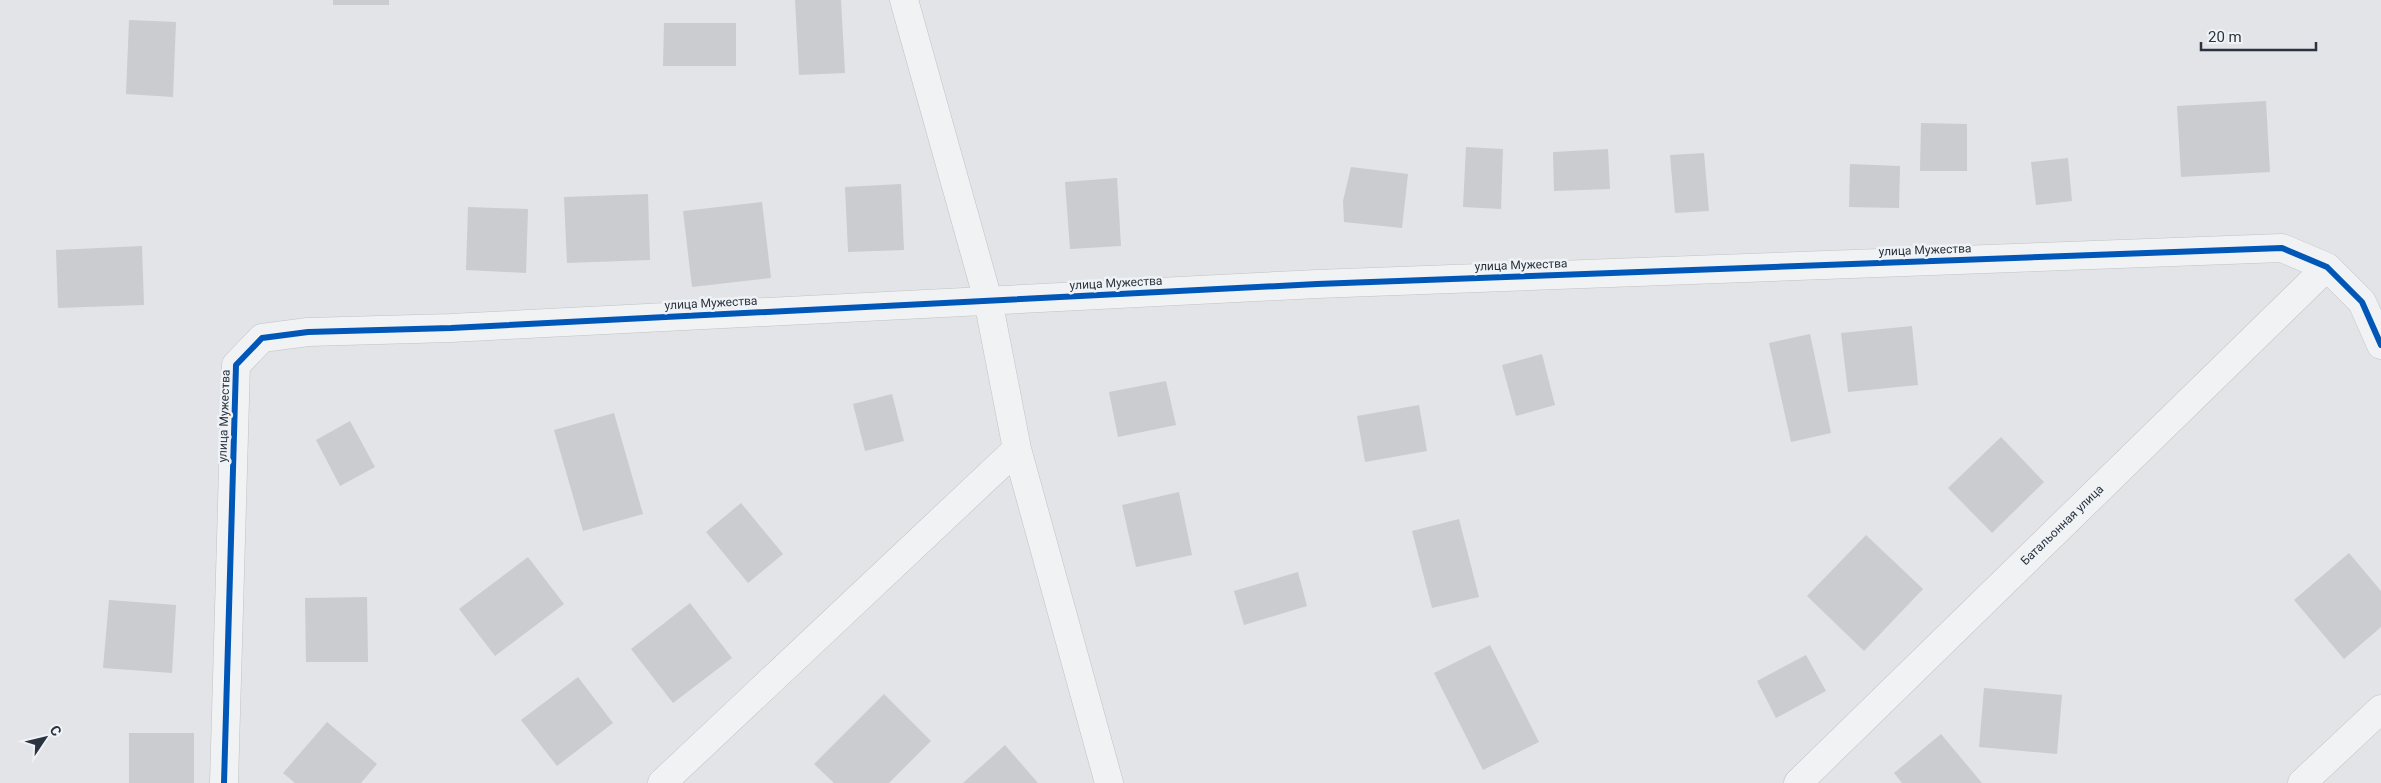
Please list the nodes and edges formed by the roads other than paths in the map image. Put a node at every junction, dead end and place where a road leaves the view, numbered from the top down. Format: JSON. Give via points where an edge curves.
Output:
{"nodes":[{"id":1,"x":905,"y":3,"type":"edge"},
{"id":2,"x":2326,"y":267,"type":"junction"},
{"id":3,"x":988,"y":300,"type":"junction"},
{"id":4,"x":2381,"y":345,"type":"edge"},
{"id":5,"x":1017,"y":450,"type":"junction"},
{"id":6,"x":2381,"y":709,"type":"edge"},
{"id":7,"x":224,"y":783,"type":"edge"},
{"id":8,"x":662,"y":783,"type":"edge"},
{"id":9,"x":1109,"y":783,"type":"edge"},
{"id":10,"x":1798,"y":783,"type":"edge"},
{"id":11,"x":2302,"y":783,"type":"edge"}],
"edges":[{"from":1,"to":3,"type":"street"},
{"from":2,"to":3,"type":"street","name":"улица Мужества","via":[[2282,248],[1317,284]]},
{"from":2,"to":4,"type":"street","name":"улица Мужества","via":[[2362,302]]},
{"from":2,"to":10,"type":"street","name":"Батальонная улица"},
{"from":3,"to":5,"type":"street"},
{"from":3,"to":7,"type":"street","name":"улица Мужества","via":[[451,328],[308,332],[262,338],[236,365]]},
{"from":5,"to":8,"type":"street"},
{"from":5,"to":9,"type":"street"},
{"from":6,"to":11,"type":"street"}]}
